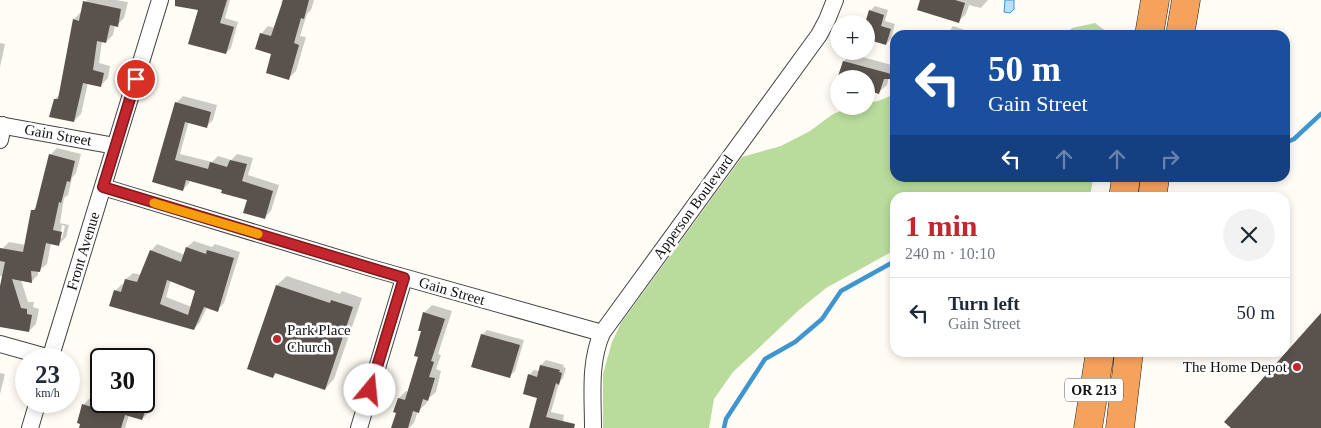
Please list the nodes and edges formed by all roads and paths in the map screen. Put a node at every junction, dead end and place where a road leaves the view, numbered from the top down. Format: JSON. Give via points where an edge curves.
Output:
{"nodes":[{"id":1,"x":160,"y":0,"type":"edge"},
{"id":2,"x":835,"y":0,"type":"edge"},
{"id":3,"x":1155,"y":0,"type":"edge"},
{"id":4,"x":1186,"y":0,"type":"edge"},
{"id":5,"x":1150,"y":30,"type":"edge"},
{"id":6,"x":1181,"y":30,"type":"edge"},
{"id":7,"x":1,"y":130,"type":"edge"},
{"id":8,"x":115,"y":146,"type":"junction"},
{"id":9,"x":103,"y":187,"type":"junction"},
{"id":10,"x":404,"y":278,"type":"junction"},
{"id":11,"x":602,"y":332,"type":"junction"},
{"id":12,"x":0,"y":344,"type":"edge"},
{"id":13,"x":15,"y":348,"type":"edge"},
{"id":14,"x":53,"y":348,"type":"edge"},
{"id":15,"x":1099,"y":357,"type":"edge"},
{"id":16,"x":1128,"y":357,"type":"edge"},
{"id":17,"x":34,"y":413,"type":"edge"},
{"id":18,"x":30,"y":428,"type":"edge"},
{"id":19,"x":359,"y":428,"type":"edge"},
{"id":20,"x":593,"y":428,"type":"edge"},
{"id":21,"x":1088,"y":428,"type":"edge"},
{"id":22,"x":1120,"y":428,"type":"edge"}],
"edges":[{"from":1,"to":8,"type":"street","name":"Front Avenue"},
{"from":2,"to":11,"type":"street","name":"Apperson Boulevard","via":[[818,34]]},
{"from":3,"to":5,"type":"highway"},
{"from":4,"to":6,"type":"highway"},
{"from":7,"to":8,"type":"street","name":"Gain Street"},
{"from":8,"to":9,"type":"street","name":"Front Avenue"},
{"from":9,"to":10,"type":"street","name":"Gain Street"},
{"from":9,"to":14,"type":"street","name":"Front Avenue"},
{"from":10,"to":11,"type":"street","name":"Gain Street"},
{"from":10,"to":19,"type":"street"},
{"from":11,"to":20,"type":"street","name":"Apperson Boulevard","via":[[593,367]]},
{"from":12,"to":13,"type":"street"},
{"from":15,"to":21,"type":"highway","number":"OR 213"},
{"from":16,"to":22,"type":"highway","number":"OR 213"},
{"from":17,"to":18,"type":"street"}]}
